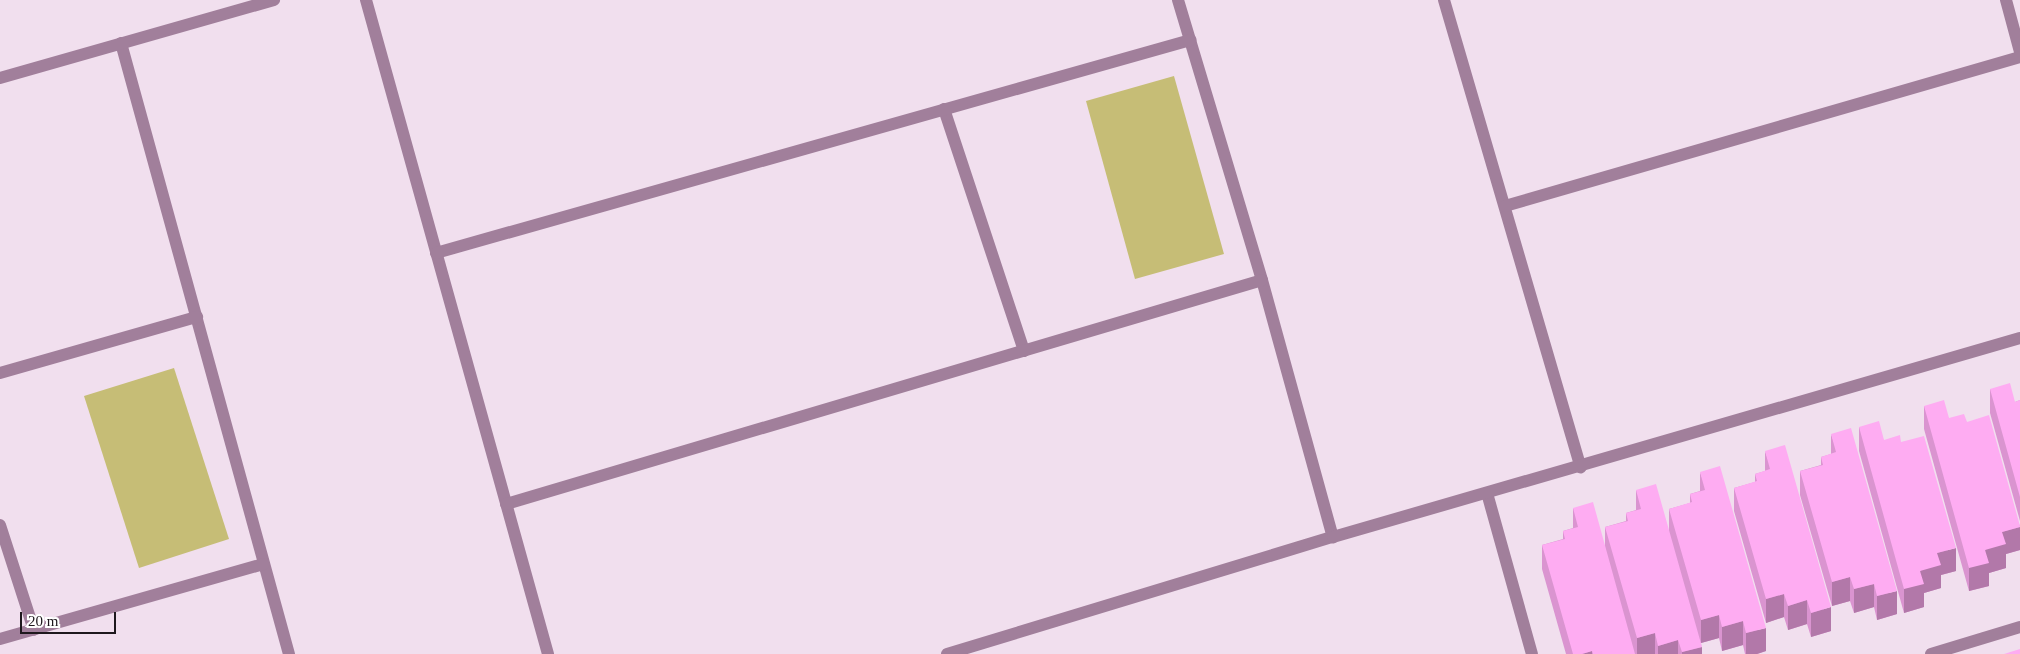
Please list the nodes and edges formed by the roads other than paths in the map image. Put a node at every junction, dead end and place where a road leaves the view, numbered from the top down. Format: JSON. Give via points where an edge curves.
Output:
{"nodes":[{"id":1,"x":274,"y":0,"type":"edge"},
{"id":2,"x":366,"y":0,"type":"edge"},
{"id":3,"x":1178,"y":0,"type":"edge"},
{"id":4,"x":1444,"y":0,"type":"edge"},
{"id":5,"x":2006,"y":0,"type":"edge"},
{"id":6,"x":1190,"y":40,"type":"junction"},
{"id":7,"x":122,"y":43,"type":"junction"},
{"id":8,"x":2020,"y":52,"type":"edge"},
{"id":9,"x":2020,"y":57,"type":"edge"},
{"id":10,"x":0,"y":78,"type":"edge"},
{"id":11,"x":944,"y":109,"type":"junction"},
{"id":12,"x":1505,"y":206,"type":"junction"},
{"id":13,"x":436,"y":253,"type":"junction"},
{"id":14,"x":1262,"y":280,"type":"junction"},
{"id":15,"x":197,"y":317,"type":"junction"},
{"id":16,"x":2020,"y":338,"type":"edge"},
{"id":17,"x":1024,"y":350,"type":"junction"},
{"id":18,"x":0,"y":373,"type":"edge"},
{"id":19,"x":1581,"y":467,"type":"junction"},
{"id":20,"x":1487,"y":493,"type":"junction"},
{"id":21,"x":506,"y":504,"type":"junction"},
{"id":22,"x":0,"y":525,"type":"edge"},
{"id":23,"x":1333,"y":537,"type":"junction"},
{"id":24,"x":264,"y":564,"type":"junction"},
{"id":25,"x":2020,"y":627,"type":"edge"},
{"id":26,"x":34,"y":630,"type":"junction"},
{"id":27,"x":0,"y":639,"type":"edge"},
{"id":28,"x":289,"y":654,"type":"edge"},
{"id":29,"x":548,"y":654,"type":"edge"},
{"id":30,"x":948,"y":654,"type":"edge"},
{"id":31,"x":1532,"y":654,"type":"edge"},
{"id":32,"x":1931,"y":654,"type":"edge"}],
"edges":[{"from":1,"to":7,"type":"street"},
{"from":2,"to":13,"type":"street"},
{"from":3,"to":6,"type":"street"},
{"from":4,"to":12,"type":"street"},
{"from":5,"to":8,"type":"street"},
{"from":6,"to":11,"type":"street"},
{"from":6,"to":14,"type":"street"},
{"from":7,"to":10,"type":"street"},
{"from":7,"to":15,"type":"street"},
{"from":9,"to":12,"type":"street"},
{"from":11,"to":13,"type":"street"},
{"from":11,"to":17,"type":"street"},
{"from":12,"to":19,"type":"street"},
{"from":13,"to":21,"type":"street"},
{"from":14,"to":17,"type":"street"},
{"from":14,"to":23,"type":"street"},
{"from":15,"to":18,"type":"street"},
{"from":15,"to":24,"type":"street"},
{"from":16,"to":19,"type":"street"},
{"from":17,"to":21,"type":"street"},
{"from":19,"to":20,"type":"street"},
{"from":20,"to":23,"type":"street"},
{"from":20,"to":31,"type":"street"},
{"from":21,"to":29,"type":"street"},
{"from":22,"to":26,"type":"street"},
{"from":23,"to":30,"type":"street"},
{"from":24,"to":26,"type":"street"},
{"from":24,"to":28,"type":"street"},
{"from":25,"to":32,"type":"street"},
{"from":26,"to":27,"type":"street"}]}
